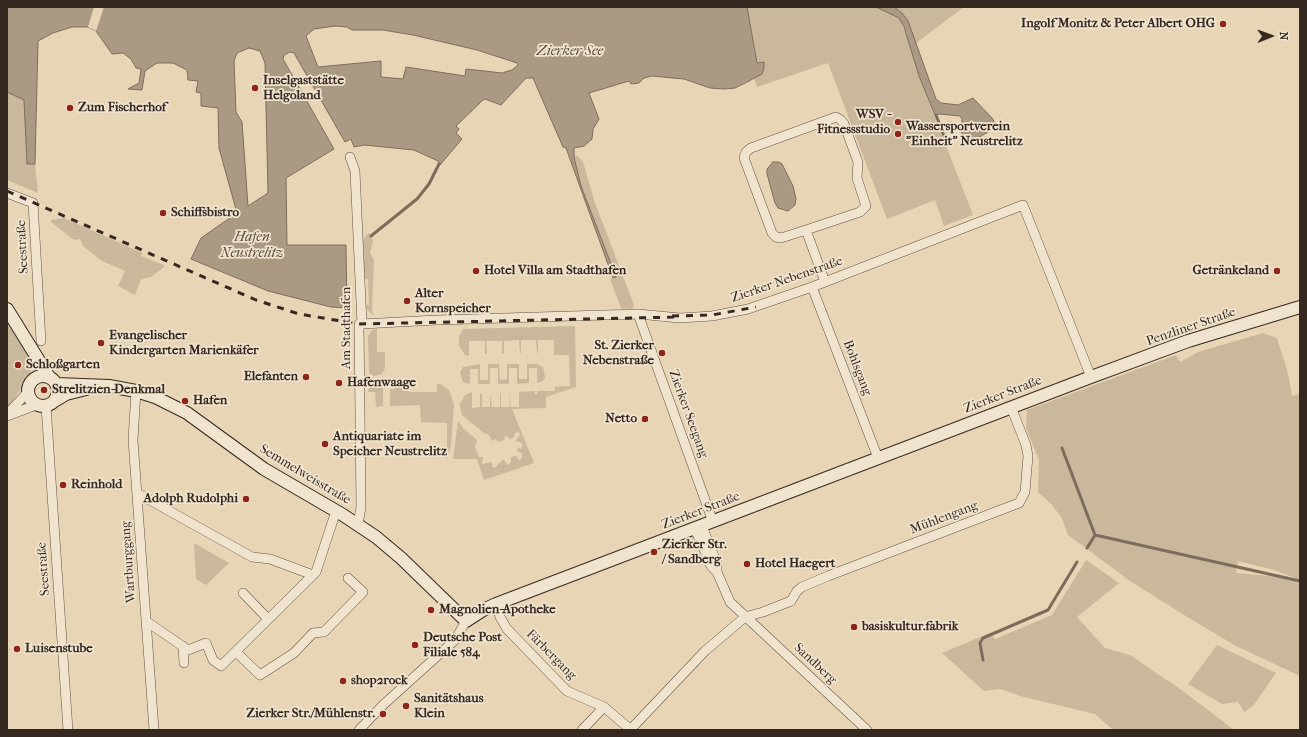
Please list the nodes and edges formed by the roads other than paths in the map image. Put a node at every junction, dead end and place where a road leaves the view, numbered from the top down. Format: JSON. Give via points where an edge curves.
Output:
{"nodes":[{"id":1,"x":350,"y":157,"type":"dead end"},
{"id":2,"x":7,"y":193,"type":"edge"},
{"id":3,"x":806,"y":230,"type":"junction"},
{"id":4,"x":825,"y":282,"type":"junction"},
{"id":5,"x":812,"y":287,"type":"junction"},
{"id":6,"x":1300,"y":307,"type":"edge"},
{"id":7,"x":7,"y":309,"type":"edge"},
{"id":8,"x":638,"y":314,"type":"junction"},
{"id":9,"x":362,"y":324,"type":"junction"},
{"id":10,"x":37,"y":346,"type":"junction"},
{"id":11,"x":1091,"y":377,"type":"junction"},
{"id":12,"x":48,"y":379,"type":"junction"},
{"id":13,"x":110,"y":386,"type":"junction"},
{"id":14,"x":136,"y":391,"type":"junction"},
{"id":15,"x":27,"y":393,"type":"junction"},
{"id":16,"x":46,"y":404,"type":"junction"},
{"id":17,"x":1011,"y":407,"type":"junction"},
{"id":18,"x":7,"y":415,"type":"edge"},
{"id":19,"x":878,"y":458,"type":"junction"},
{"id":20,"x":137,"y":493,"type":"junction"},
{"id":21,"x":336,"y":511,"type":"junction"},
{"id":22,"x":358,"y":524,"type":"junction"},
{"id":23,"x":703,"y":525,"type":"junction"},
{"id":24,"x":313,"y":575,"type":"junction"},
{"id":25,"x":348,"y":578,"type":"dead end"},
{"id":26,"x":243,"y":593,"type":"dead end"},
{"id":27,"x":496,"y":604,"type":"junction"},
{"id":28,"x":745,"y":617,"type":"junction"},
{"id":29,"x":268,"y":619,"type":"junction"},
{"id":30,"x":146,"y":621,"type":"junction"},
{"id":31,"x":466,"y":621,"type":"junction"},
{"id":32,"x":182,"y":646,"type":"junction"},
{"id":33,"x":236,"y":652,"type":"junction"},
{"id":34,"x":184,"y":663,"type":"dead end"},
{"id":35,"x":604,"y":706,"type":"junction"},
{"id":36,"x":68,"y":730,"type":"edge"},
{"id":37,"x":154,"y":730,"type":"edge"},
{"id":38,"x":359,"y":730,"type":"edge"},
{"id":39,"x":582,"y":730,"type":"edge"},
{"id":40,"x":630,"y":730,"type":"edge"},
{"id":41,"x":867,"y":730,"type":"edge"}],
"edges":[{"from":1,"to":9,"type":"street","name":"Am Stadthafen","via":[[355,171]]},
{"from":2,"to":10,"type":"street","name":"Seestraße","via":[[33,204]]},
{"from":3,"to":3,"type":"street","via":[[782,238],[772,233],[744,155],[751,148],[836,118],[844,124],[858,162],[858,178],[866,206],[860,212]]},
{"from":3,"to":4,"type":"street"},
{"from":4,"to":5,"type":"street","name":"Zierker Nebenstraße"},
{"from":4,"to":11,"type":"street","name":"Zierker Nebenstraße","via":[[1022,205]]},
{"from":5,"to":8,"type":"street","name":"Zierker Nebenstraße","via":[[748,309],[712,316],[680,318]]},
{"from":5,"to":19,"type":"street","name":"Bohlsgang"},
{"from":6,"to":11,"type":"main road","name":"Penzliner Straße","via":[[1188,341]]},
{"from":7,"to":10,"type":"main road"},
{"from":8,"to":9,"type":"street","name":"Zierker Nebenstraße"},
{"from":8,"to":23,"type":"street","name":"Zierker Seegang"},
{"from":9,"to":22,"type":"street","name":"Am Stadthafen","via":[[361,507]]},
{"from":10,"to":12,"type":"main road"},
{"from":11,"to":17,"type":"main road","name":"Zierker Straße"},
{"from":12,"to":13,"type":"main road","name":"Semmelweisstraße"},
{"from":12,"to":15,"type":"main road","via":[[32,379]]},
{"from":12,"to":16,"type":"main road","via":[[58,392]]},
{"from":13,"to":14,"type":"main road","name":"Semmelweisstraße"},
{"from":13,"to":16,"type":"main road","name":"Semmelweisstraße","via":[[80,390]]},
{"from":14,"to":20,"type":"street","name":"Wartburggang","via":[[133,440]]},
{"from":14,"to":21,"type":"main road","name":"Semmelweisstraße","via":[[155,397],[187,413],[264,469]]},
{"from":15,"to":16,"type":"main road","via":[[30,400]]},
{"from":15,"to":18,"type":"street"},
{"from":16,"to":18,"type":"street"},
{"from":16,"to":36,"type":"street","name":"Seestraße"},
{"from":17,"to":19,"type":"main road","name":"Zierker Straße"},
{"from":17,"to":28,"type":"street","name":"Mühlengang","via":[[1028,450],[1025,492],[1019,503],[802,587],[791,601]]},
{"from":19,"to":23,"type":"main road","name":"Zierker Straße"},
{"from":20,"to":24,"type":"street","via":[[252,557],[270,559]]},
{"from":20,"to":30,"type":"street","name":"Wartburggang"},
{"from":21,"to":22,"type":"main road","name":"Semmelweisstraße"},
{"from":21,"to":24,"type":"street"},
{"from":22,"to":31,"type":"main road","name":"Semmelweisstraße","via":[[401,558]]},
{"from":23,"to":27,"type":"main road","name":"Zierker Straße"},
{"from":23,"to":28,"type":"street","name":"Sandberg","via":[[717,564],[717,572],[730,602]]},
{"from":24,"to":29,"type":"street"},
{"from":25,"to":33,"type":"street","via":[[363,592],[324,632],[313,633],[294,653],[260,675]]},
{"from":26,"to":29,"type":"street"},
{"from":27,"to":31,"type":"main road","name":"Zierker Straße"},
{"from":27,"to":35,"type":"street","name":"Färbergang","via":[[507,629],[567,691]]},
{"from":28,"to":40,"type":"street","via":[[705,651]]},
{"from":28,"to":41,"type":"street","name":"Sandberg"},
{"from":29,"to":33,"type":"street"},
{"from":30,"to":32,"type":"street"},
{"from":30,"to":37,"type":"street","name":"Wartburggang"},
{"from":31,"to":38,"type":"street","name":"Zierker Straße","via":[[455,640]]},
{"from":32,"to":33,"type":"street","via":[[193,650],[206,643],[213,660],[221,666]]},
{"from":32,"to":34,"type":"street"},
{"from":35,"to":39,"type":"street"},
{"from":35,"to":40,"type":"street"}]}
